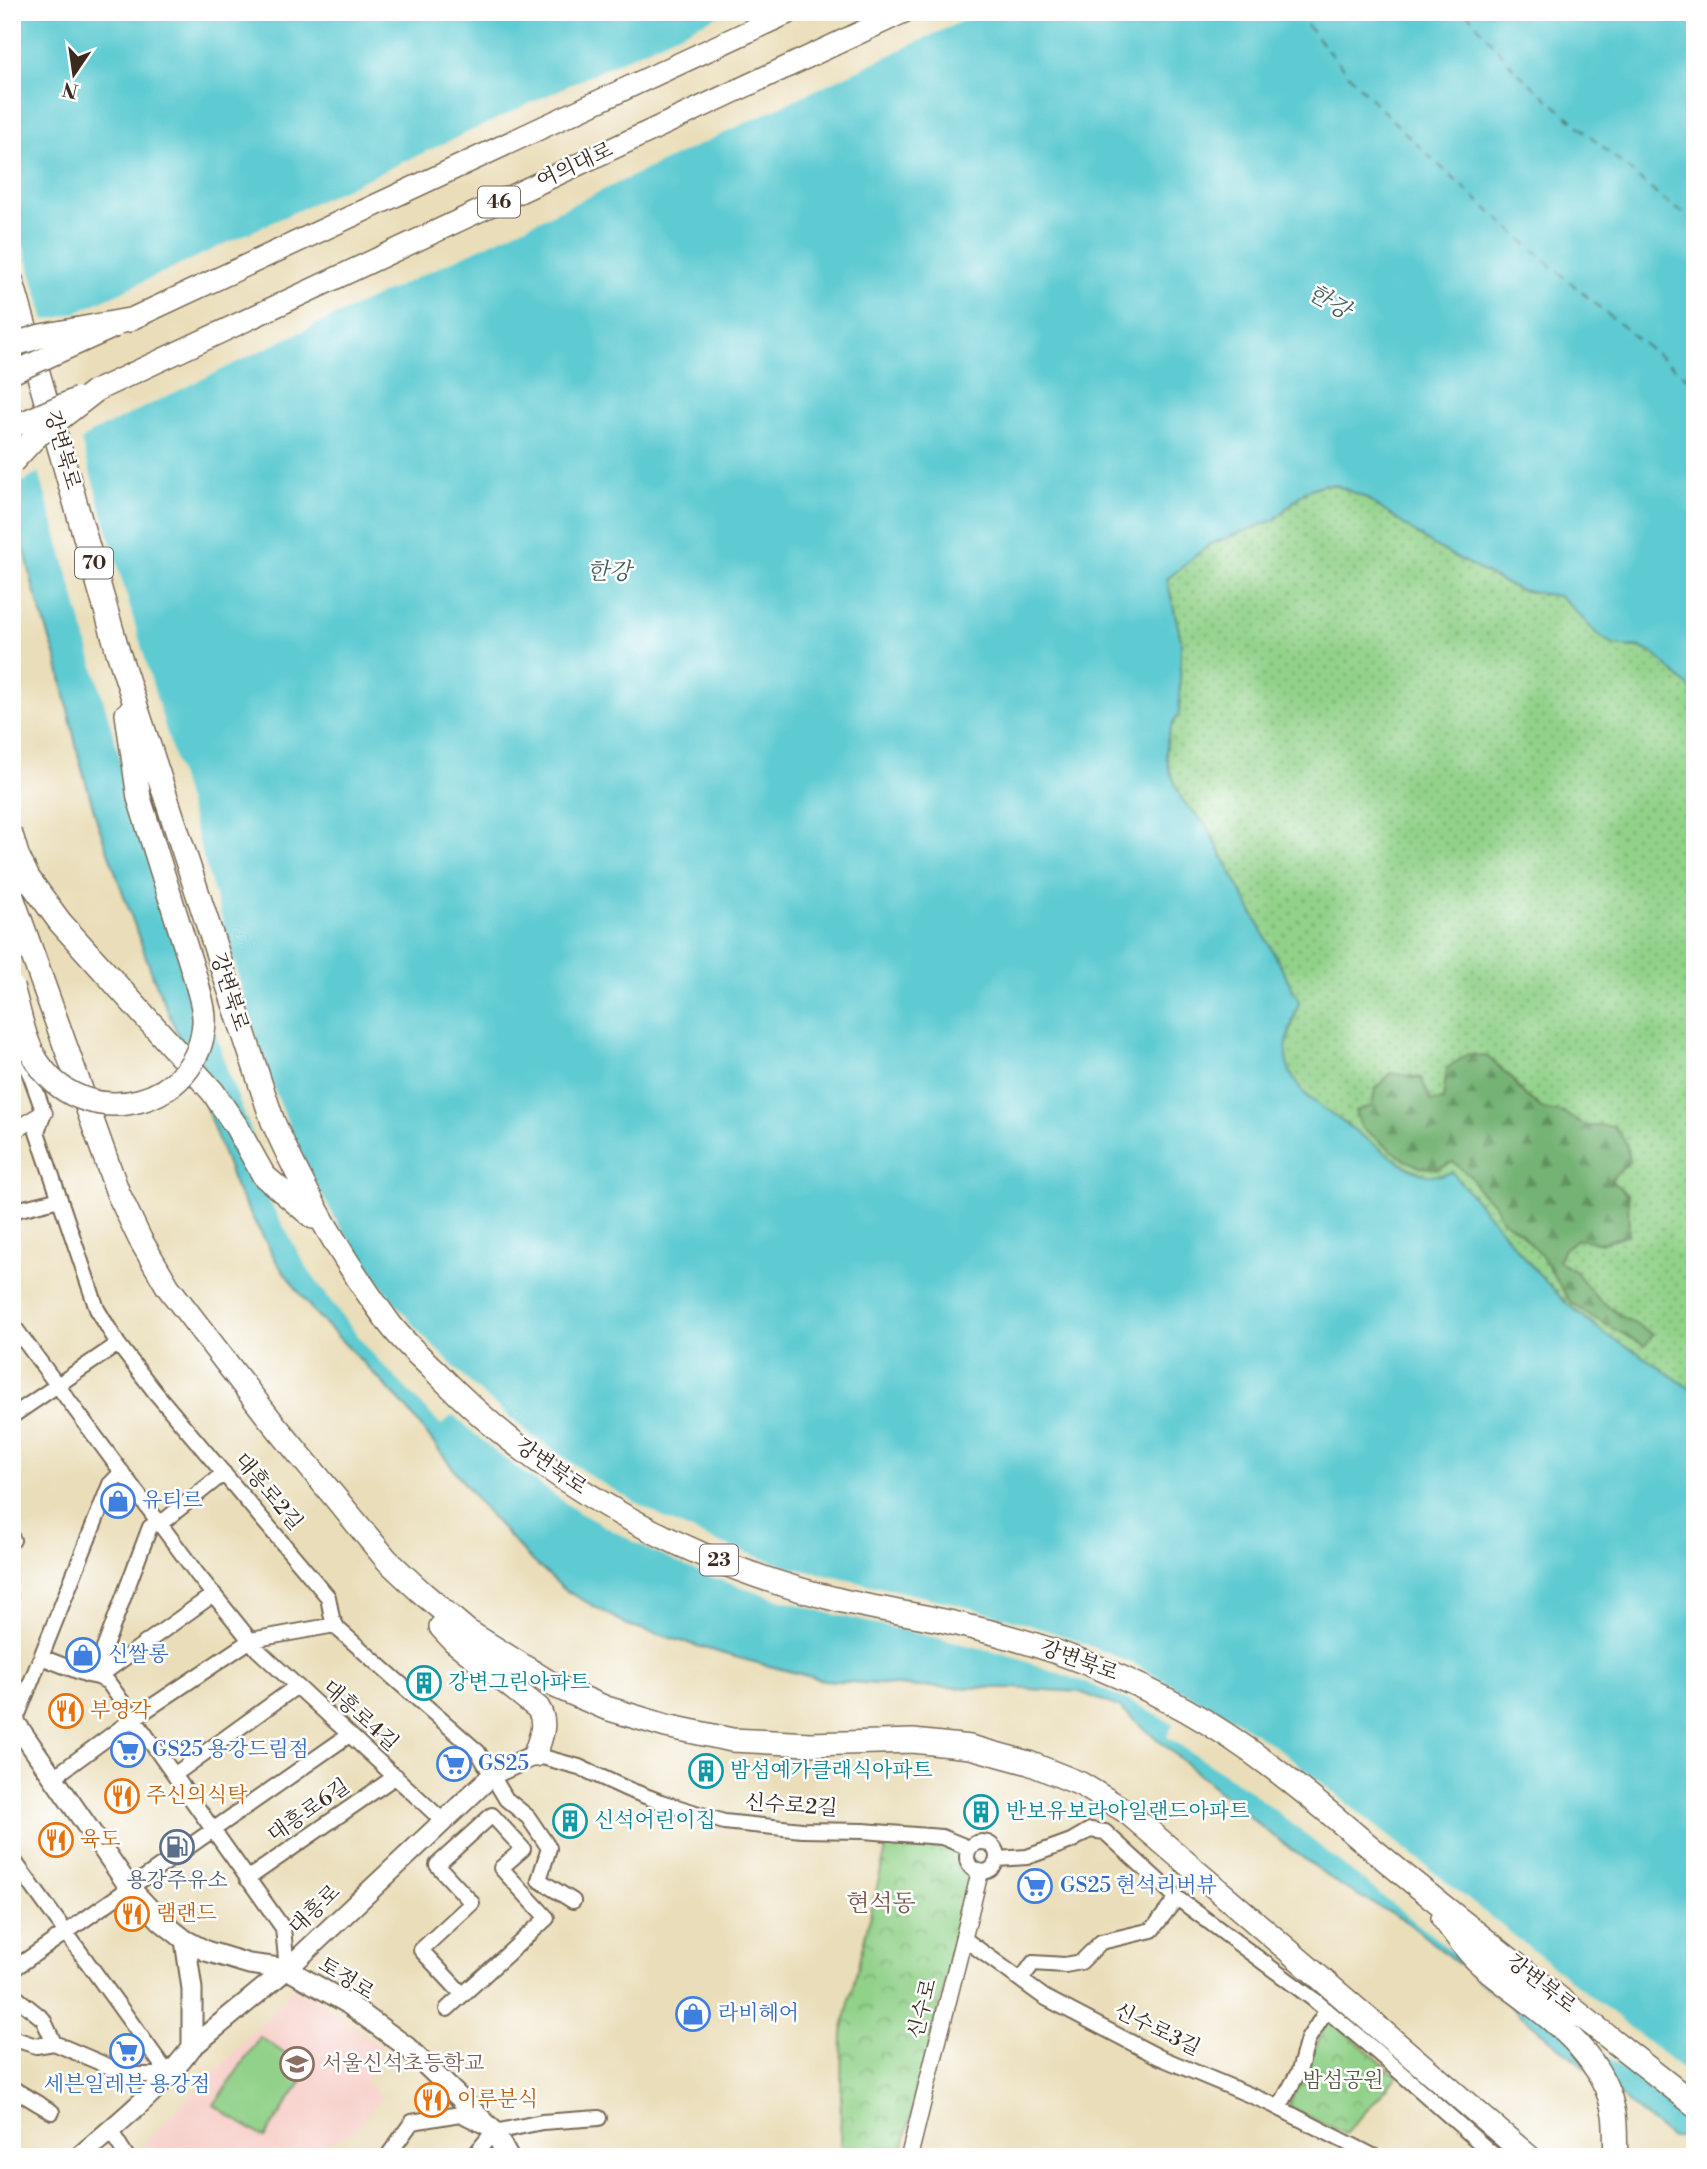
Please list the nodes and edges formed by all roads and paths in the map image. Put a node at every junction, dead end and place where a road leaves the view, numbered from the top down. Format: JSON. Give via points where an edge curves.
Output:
{"nodes":[{"id":1,"x":790,"y":12,"type":"edge"},
{"id":2,"x":904,"y":12,"type":"edge"},
{"id":3,"x":12,"y":282,"type":"edge"},
{"id":4,"x":129,"y":320,"type":"junction"},
{"id":5,"x":12,"y":345,"type":"edge"},
{"id":6,"x":12,"y":350,"type":"edge"},
{"id":7,"x":12,"y":373,"type":"edge"},
{"id":8,"x":95,"y":391,"type":"junction"},
{"id":9,"x":12,"y":427,"type":"edge"},
{"id":10,"x":12,"y":462,"type":"edge"},
{"id":11,"x":69,"y":474,"type":"junction"},
{"id":12,"x":118,"y":652,"type":"junction"},
{"id":13,"x":12,"y":838,"type":"edge"},
{"id":14,"x":12,"y":897,"type":"edge"},
{"id":15,"x":12,"y":987,"type":"edge"},
{"id":16,"x":12,"y":1025,"type":"edge"},
{"id":17,"x":44,"y":1113,"type":"junction"},
{"id":18,"x":12,"y":1132,"type":"edge"},
{"id":19,"x":60,"y":1199,"type":"junction"},
{"id":20,"x":12,"y":1210,"type":"edge"},
{"id":21,"x":323,"y":1226,"type":"junction"},
{"id":22,"x":12,"y":1324,"type":"edge"},
{"id":23,"x":118,"y":1344,"type":"junction"},
{"id":24,"x":58,"y":1385,"type":"junction"},
{"id":25,"x":12,"y":1416,"type":"edge"},
{"id":26,"x":122,"y":1472,"type":"junction"},
{"id":27,"x":224,"y":1473,"type":"junction"},
{"id":28,"x":160,"y":1523,"type":"junction"},
{"id":29,"x":419,"y":1591,"type":"junction"},
{"id":30,"x":214,"y":1594,"type":"junction"},
{"id":31,"x":335,"y":1625,"type":"junction"},
{"id":32,"x":251,"y":1640,"type":"junction"},
{"id":33,"x":41,"y":1657,"type":"junction"},
{"id":34,"x":98,"y":1677,"type":"junction"},
{"id":35,"x":297,"y":1686,"type":"junction"},
{"id":36,"x":134,"y":1719,"type":"junction"},
{"id":37,"x":13,"y":1723,"type":"edge"},
{"id":38,"x":349,"y":1735,"type":"junction"},
{"id":39,"x":535,"y":1755,"type":"junction"},
{"id":40,"x":174,"y":1776,"type":"junction"},
{"id":41,"x":396,"y":1776,"type":"junction"},
{"id":42,"x":491,"y":1776,"type":"junction"},
{"id":43,"x":54,"y":1777,"type":"junction"},
{"id":44,"x":443,"y":1821,"type":"junction"},
{"id":45,"x":212,"y":1831,"type":"junction"},
{"id":46,"x":969,"y":1848,"type":"junction"},
{"id":47,"x":12,"y":1858,"type":"edge"},
{"id":48,"x":998,"y":1858,"type":"junction"},
{"id":49,"x":981,"y":1872,"type":"junction"},
{"id":50,"x":247,"y":1880,"type":"junction"},
{"id":51,"x":1416,"y":1885,"type":"junction"},
{"id":52,"x":130,"y":1888,"type":"junction"},
{"id":53,"x":1177,"y":1898,"type":"junction"},
{"id":54,"x":573,"y":1901,"type":"dead end"},
{"id":55,"x":66,"y":1933,"type":"junction"},
{"id":56,"x":963,"y":1938,"type":"junction"},
{"id":57,"x":185,"y":1940,"type":"junction"},
{"id":58,"x":12,"y":1969,"type":"edge"},
{"id":59,"x":287,"y":1969,"type":"junction"},
{"id":60,"x":1021,"y":1980,"type":"junction"},
{"id":61,"x":12,"y":1994,"type":"edge"},
{"id":62,"x":463,"y":1995,"type":"junction"},
{"id":63,"x":447,"y":2010,"type":"dead end"},
{"id":64,"x":1327,"y":2010,"type":"junction"},
{"id":65,"x":12,"y":2038,"type":"edge"},
{"id":66,"x":54,"y":2043,"type":"junction"},
{"id":67,"x":192,"y":2047,"type":"junction"},
{"id":68,"x":169,"y":2075,"type":"junction"},
{"id":69,"x":12,"y":2088,"type":"edge"},
{"id":70,"x":1695,"y":2105,"type":"edge"},
{"id":71,"x":1279,"y":2108,"type":"junction"},
{"id":72,"x":52,"y":2112,"type":"dead end"},
{"id":73,"x":599,"y":2118,"type":"dead end"},
{"id":74,"x":110,"y":2130,"type":"junction"},
{"id":75,"x":494,"y":2132,"type":"junction"},
{"id":76,"x":79,"y":2157,"type":"edge"},
{"id":77,"x":127,"y":2157,"type":"edge"},
{"id":78,"x":387,"y":2157,"type":"edge"},
{"id":79,"x":473,"y":2157,"type":"edge"},
{"id":80,"x":508,"y":2157,"type":"edge"},
{"id":81,"x":909,"y":2157,"type":"edge"},
{"id":82,"x":1376,"y":2157,"type":"edge"},
{"id":83,"x":1496,"y":2157,"type":"edge"},
{"id":84,"x":1529,"y":2157,"type":"edge"},
{"id":85,"x":1616,"y":2157,"type":"edge"}],
"edges":[{"from":1,"to":4,"type":"main road","number":"46"},
{"from":2,"to":8,"type":"main road","name":"여의대로","number":"46"},
{"from":3,"to":11,"type":"highway","name":"강변북로","bridge":true},
{"from":4,"to":5,"type":"highway","number":"46","bridge":true},
{"from":4,"to":7,"type":"main road","bridge":true},
{"from":6,"to":11,"type":"highway","bridge":true},
{"from":8,"to":9,"type":"main road","number":"46","bridge":true},
{"from":8,"to":10,"type":"highway","bridge":true,"via":[[40,432]]},
{"from":11,"to":12,"type":"highway","name":"강변북로","number":"70"},
{"from":12,"to":15,"type":"highway","bridge":true,"via":[[139,798],[202,1003],[202,1040],[184,1074],[157,1096],[122,1105],[88,1100],[71,1093],[41,1068],[30,1049]]},
{"from":12,"to":21,"type":"highway","name":"강변북로","number":"23","via":[[265,1100]]},
{"from":13,"to":21,"type":"highway","via":[[28,878],[60,922],[213,1093],[264,1176]]},
{"from":14,"to":29,"type":"highway","via":[[118,1194],[162,1278],[269,1418],[387,1560]]},
{"from":16,"to":17,"type":"street","name":"대흥로2길"},
{"from":17,"to":18,"type":"street"},
{"from":17,"to":19,"type":"street","name":"대흥로2길","via":[[37,1132]]},
{"from":19,"to":20,"type":"street"},
{"from":19,"to":23,"type":"street","name":"대흥로2길","via":[[97,1309]]},
{"from":21,"to":51,"type":"highway","name":"강변북로","number":"23","via":[[392,1327],[468,1405],[541,1464],[612,1509],[688,1548],[770,1580],[1050,1648],[1122,1677],[1190,1712],[1261,1759]]},
{"from":22,"to":24,"type":"street","name":"대흥로4길"},
{"from":23,"to":24,"type":"street"},
{"from":23,"to":27,"type":"street","name":"대흥로2길"},
{"from":24,"to":25,"type":"street"},
{"from":24,"to":26,"type":"street","name":"대흥로4길"},
{"from":26,"to":28,"type":"street","name":"대흥로4길"},
{"from":26,"to":33,"type":"street","name":"토정로","via":[[110,1484]]},
{"from":27,"to":28,"type":"street"},
{"from":27,"to":31,"type":"street","name":"대흥로2길","via":[[328,1597]]},
{"from":28,"to":30,"type":"street","name":"대흥로4길"},
{"from":28,"to":34,"type":"street","via":[[150,1527],[102,1654]]},
{"from":29,"to":39,"type":"highway","via":[[430,1615],[454,1641],[538,1708],[544,1725]]},
{"from":29,"to":84,"type":"highway","via":[[467,1631],[555,1686],[666,1726],[732,1740],[810,1744],[913,1741],[970,1747],[1029,1763],[1080,1784],[1127,1812]]},
{"from":30,"to":32,"type":"street","name":"대흥로4길"},
{"from":30,"to":34,"type":"street"},
{"from":31,"to":32,"type":"street"},
{"from":31,"to":42,"type":"street","name":"대흥로2길","via":[[478,1752]]},
{"from":32,"to":35,"type":"street","name":"대흥로4길"},
{"from":32,"to":36,"type":"street"},
{"from":33,"to":34,"type":"street"},
{"from":33,"to":37,"type":"street","name":"토정로"},
{"from":34,"to":36,"type":"street","via":[[108,1682]]},
{"from":35,"to":38,"type":"street","name":"대흥로4길"},
{"from":35,"to":40,"type":"street"},
{"from":36,"to":40,"type":"street"},
{"from":36,"to":43,"type":"street"},
{"from":37,"to":43,"type":"main road","name":"토정로"},
{"from":38,"to":41,"type":"street","name":"대흥로4길"},
{"from":38,"to":45,"type":"street","name":"대흥로6길"},
{"from":39,"to":42,"type":"main road","name":"대흥로"},
{"from":39,"to":46,"type":"street","name":"신수로2길","via":[[724,1822],[942,1837]]},
{"from":40,"to":45,"type":"street"},
{"from":41,"to":44,"type":"street","name":"대흥로4길"},
{"from":41,"to":50,"type":"street","name":"대흥로6길"},
{"from":42,"to":44,"type":"main road","name":"대흥로"},
{"from":42,"to":54,"type":"street","via":[[549,1848],[539,1880]]},
{"from":43,"to":52,"type":"main road","name":"토정로"},
{"from":44,"to":59,"type":"main road","name":"대흥로"},
{"from":45,"to":50,"type":"street"},
{"from":45,"to":52,"type":"street"},
{"from":46,"to":48,"type":"street","via":[[977,1842],[987,1843]]},
{"from":46,"to":49,"type":"street","via":[[967,1861]]},
{"from":47,"to":55,"type":"street"},
{"from":48,"to":49,"type":"street","via":[[994,1867]]},
{"from":48,"to":53,"type":"street","via":[[1027,1857],[1090,1830],[1105,1832]]},
{"from":49,"to":56,"type":"street","name":"신수로"},
{"from":50,"to":59,"type":"street","via":[[283,1928]]},
{"from":51,"to":70,"type":"highway","name":"강변북로","number":"23"},
{"from":51,"to":85,"type":"highway","via":[[1478,1962],[1590,2057],[1605,2082],[1614,2112]]},
{"from":52,"to":55,"type":"street"},
{"from":52,"to":57,"type":"main road","name":"토정로"},
{"from":53,"to":60,"type":"street","via":[[1152,1930],[1101,1942],[1081,1962],[1032,1963]]},
{"from":53,"to":64,"type":"street"},
{"from":55,"to":58,"type":"street"},
{"from":55,"to":68,"type":"street"},
{"from":56,"to":60,"type":"street","name":"신수로3길"},
{"from":56,"to":81,"type":"street","name":"신수로"},
{"from":57,"to":59,"type":"main road","name":"토정로","via":[[249,1964]]},
{"from":57,"to":67,"type":"main road","via":[[192,1989]]},
{"from":59,"to":67,"type":"main road","name":"대흥로"},
{"from":59,"to":75,"type":"main road","name":"토정로","via":[[347,2003],[407,2048]]},
{"from":60,"to":71,"type":"street","name":"신수로3길","via":[[1044,1997],[1159,2057]]},
{"from":61,"to":66,"type":"street","via":[[43,2019]]},
{"from":62,"to":62,"type":"street","via":[[547,1918],[501,1868],[523,1849],[492,1815],[437,1865],[472,1903],[421,1950]]},
{"from":62,"to":63,"type":"street"},
{"from":64,"to":71,"type":"street","via":[[1308,2039],[1299,2071]]},
{"from":64,"to":83,"type":"street"},
{"from":65,"to":66,"type":"street","via":[[36,2046]]},
{"from":66,"to":68,"type":"street","via":[[129,2075]]},
{"from":67,"to":68,"type":"main road","name":"대흥로"},
{"from":68,"to":74,"type":"main road","name":"대흥로"},
{"from":69,"to":72,"type":"street"},
{"from":71,"to":82,"type":"street","name":"신수로3길"},
{"from":73,"to":75,"type":"street","via":[[542,2122]]},
{"from":74,"to":76,"type":"main road","name":"대흥로"},
{"from":74,"to":77,"type":"street"},
{"from":75,"to":78,"type":"street","via":[[460,2114],[412,2122]]},
{"from":75,"to":79,"type":"street"},
{"from":75,"to":80,"type":"main road","name":"토정로"}]}
